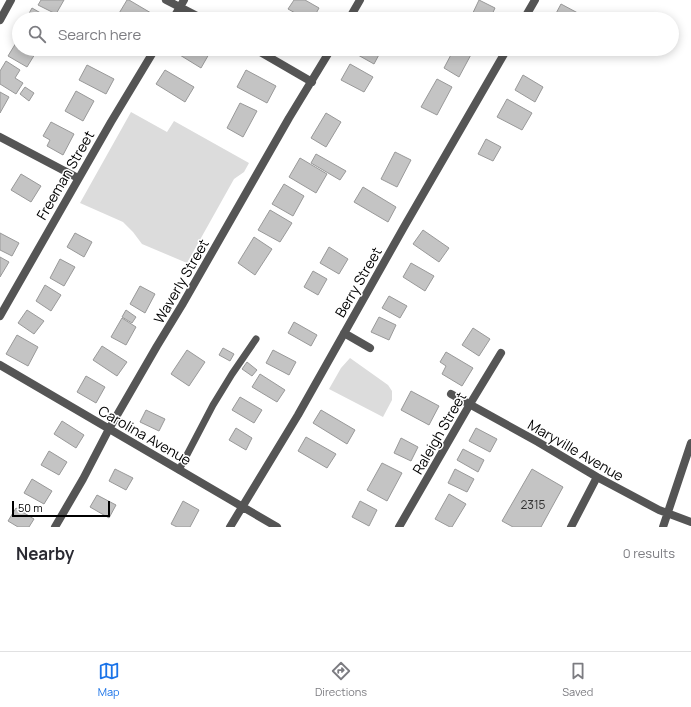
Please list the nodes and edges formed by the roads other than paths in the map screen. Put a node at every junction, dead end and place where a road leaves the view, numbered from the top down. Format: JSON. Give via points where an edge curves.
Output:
{"nodes":[{"id":1,"x":11,"y":0,"type":"edge"},
{"id":2,"x":166,"y":0,"type":"edge"},
{"id":3,"x":360,"y":0,"type":"edge"},
{"id":4,"x":535,"y":0,"type":"edge"},
{"id":5,"x":182,"y":4,"type":"edge"},
{"id":6,"x":193,"y":12,"type":"edge"},
{"id":7,"x":353,"y":12,"type":"edge"},
{"id":8,"x":528,"y":12,"type":"edge"},
{"id":9,"x":0,"y":20,"type":"edge"},
{"id":10,"x":151,"y":56,"type":"edge"},
{"id":11,"x":267,"y":56,"type":"edge"},
{"id":12,"x":327,"y":56,"type":"edge"},
{"id":13,"x":504,"y":56,"type":"edge"},
{"id":14,"x":312,"y":82,"type":"junction"},
{"id":15,"x":0,"y":137,"type":"edge"},
{"id":16,"x":78,"y":178,"type":"junction"},
{"id":17,"x":0,"y":316,"type":"edge"},
{"id":18,"x":344,"y":333,"type":"junction"},
{"id":19,"x":256,"y":338,"type":"dead end"},
{"id":20,"x":370,"y":348,"type":"dead end"},
{"id":21,"x":501,"y":352,"type":"dead end"},
{"id":22,"x":0,"y":365,"type":"edge"},
{"id":23,"x":451,"y":394,"type":"dead end"},
{"id":24,"x":470,"y":404,"type":"junction"},
{"id":25,"x":109,"y":430,"type":"junction"},
{"id":26,"x":691,"y":443,"type":"edge"},
{"id":27,"x":179,"y":470,"type":"junction"},
{"id":28,"x":597,"y":477,"type":"junction"},
{"id":29,"x":242,"y":507,"type":"junction"},
{"id":30,"x":668,"y":514,"type":"junction"},
{"id":31,"x":691,"y":522,"type":"edge"},
{"id":32,"x":56,"y":527,"type":"edge"},
{"id":33,"x":230,"y":527,"type":"edge"},
{"id":34,"x":278,"y":527,"type":"edge"},
{"id":35,"x":399,"y":527,"type":"edge"},
{"id":36,"x":571,"y":527,"type":"edge"},
{"id":37,"x":663,"y":527,"type":"edge"}],
"edges":[{"from":1,"to":9,"type":"street"},
{"from":2,"to":5,"type":"street"},
{"from":3,"to":7,"type":"street"},
{"from":4,"to":8,"type":"street"},
{"from":5,"to":6,"type":"street"},
{"from":10,"to":16,"type":"street","name":"Freeman Street"},
{"from":11,"to":14,"type":"street"},
{"from":12,"to":14,"type":"street","name":"Waverly Street"},
{"from":13,"to":18,"type":"street","name":"Berry Street"},
{"from":14,"to":25,"type":"street","name":"Waverly Street"},
{"from":15,"to":16,"type":"street"},
{"from":16,"to":17,"type":"street","name":"Freeman Street"},
{"from":18,"to":20,"type":"street"},
{"from":18,"to":29,"type":"street","name":"Berry Street"},
{"from":19,"to":27,"type":"lane","via":[[213,405]]},
{"from":21,"to":24,"type":"street","name":"Raleigh Street"},
{"from":22,"to":25,"type":"street","name":"Carolina Avenue"},
{"from":23,"to":24,"type":"street","name":"Maryville Avenue"},
{"from":24,"to":28,"type":"street","name":"Maryville Avenue"},
{"from":24,"to":35,"type":"street","name":"Raleigh Street"},
{"from":25,"to":27,"type":"street","name":"Carolina Avenue"},
{"from":25,"to":32,"type":"street","name":"Waverly Street"},
{"from":26,"to":30,"type":"street"},
{"from":27,"to":29,"type":"street","name":"Carolina Avenue"},
{"from":28,"to":30,"type":"street","name":"Maryville Avenue"},
{"from":28,"to":36,"type":"street"},
{"from":29,"to":33,"type":"street","name":"Berry Street"},
{"from":29,"to":34,"type":"street","name":"Carolina Avenue"},
{"from":30,"to":31,"type":"street","name":"Maryville Avenue"},
{"from":30,"to":37,"type":"street"}]}
